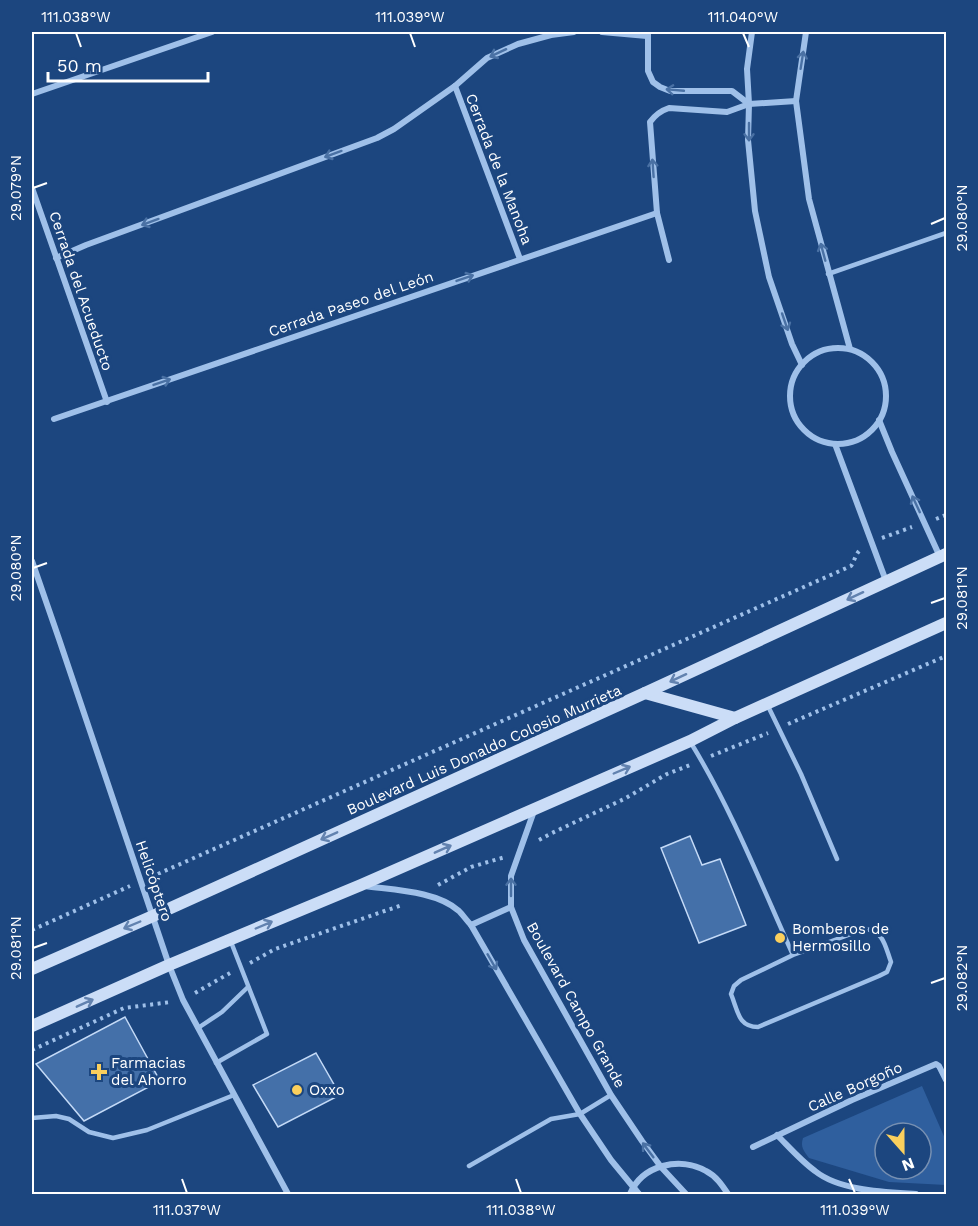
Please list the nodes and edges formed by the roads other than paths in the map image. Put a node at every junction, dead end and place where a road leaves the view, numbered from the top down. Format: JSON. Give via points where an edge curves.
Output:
{"nodes":[{"id":1,"x":212,"y":32,"type":"edge"},
{"id":2,"x":574,"y":32,"type":"edge"},
{"id":3,"x":602,"y":32,"type":"edge"},
{"id":4,"x":752,"y":32,"type":"edge"},
{"id":5,"x":806,"y":32,"type":"edge"},
{"id":6,"x":647,"y":34,"type":"edge"},
{"id":7,"x":455,"y":86,"type":"junction"},
{"id":8,"x":32,"y":94,"type":"edge"},
{"id":9,"x":796,"y":101,"type":"junction"},
{"id":10,"x":749,"y":104,"type":"junction"},
{"id":11,"x":32,"y":188,"type":"edge"},
{"id":12,"x":657,"y":213,"type":"junction"},
{"id":13,"x":946,"y":233,"type":"edge"},
{"id":14,"x":56,"y":258,"type":"junction"},
{"id":15,"x":520,"y":259,"type":"junction"},
{"id":16,"x":669,"y":260,"type":"dead end"},
{"id":17,"x":828,"y":274,"type":"junction"},
{"id":18,"x":850,"y":349,"type":"junction"},
{"id":19,"x":802,"y":365,"type":"junction"},
{"id":20,"x":107,"y":402,"type":"junction"},
{"id":21,"x":54,"y":419,"type":"dead end"},
{"id":22,"x":879,"y":420,"type":"junction"},
{"id":23,"x":835,"y":444,"type":"junction"},
{"id":24,"x":943,"y":555,"type":"edge"},
{"id":25,"x":32,"y":561,"type":"edge"},
{"id":26,"x":886,"y":581,"type":"junction"},
{"id":27,"x":946,"y":623,"type":"edge"},
{"id":28,"x":645,"y":693,"type":"junction"},
{"id":29,"x":767,"y":704,"type":"junction"},
{"id":30,"x":735,"y":718,"type":"junction"},
{"id":31,"x":690,"y":741,"type":"junction"},
{"id":32,"x":535,"y":808,"type":"junction"},
{"id":33,"x":837,"y":859,"type":"dead end"},
{"id":34,"x":361,"y":885,"type":"junction"},
{"id":35,"x":511,"y":908,"type":"junction"},
{"id":36,"x":153,"y":916,"type":"junction"},
{"id":37,"x":471,"y":925,"type":"junction"},
{"id":38,"x":230,"y":939,"type":"junction"},
{"id":39,"x":793,"y":955,"type":"junction"},
{"id":40,"x":169,"y":965,"type":"junction"},
{"id":41,"x":32,"y":969,"type":"edge"},
{"id":42,"x":248,"y":987,"type":"junction"},
{"id":43,"x":32,"y":1026,"type":"edge"},
{"id":44,"x":198,"y":1028,"type":"junction"},
{"id":45,"x":216,"y":1063,"type":"junction"},
{"id":46,"x":946,"y":1080,"type":"edge"},
{"id":47,"x":234,"y":1095,"type":"junction"},
{"id":48,"x":611,"y":1095,"type":"junction"},
{"id":49,"x":580,"y":1114,"type":"junction"},
{"id":50,"x":32,"y":1118,"type":"edge"},
{"id":51,"x":777,"y":1135,"type":"junction"},
{"id":52,"x":753,"y":1147,"type":"dead end"},
{"id":53,"x":469,"y":1166,"type":"dead end"},
{"id":54,"x":661,"y":1167,"type":"junction"},
{"id":55,"x":632,"y":1191,"type":"edge"},
{"id":56,"x":288,"y":1194,"type":"edge"},
{"id":57,"x":639,"y":1194,"type":"edge"},
{"id":58,"x":686,"y":1194,"type":"edge"},
{"id":59,"x":728,"y":1194,"type":"edge"},
{"id":60,"x":916,"y":1194,"type":"edge"}],
"edges":[{"from":1,"to":8,"type":"street"},
{"from":2,"to":7,"type":"street","one_way":true,"via":[[518,44],[487,58]]},
{"from":3,"to":6,"type":"street"},
{"from":4,"to":10,"type":"street","via":[[747,69]]},
{"from":9,"to":5,"type":"street","one_way":true},
{"from":10,"to":6,"type":"street","one_way":true,"via":[[732,91],[670,91],[660,87],[648,71]]},
{"from":7,"to":14,"type":"street","one_way":true,"via":[[377,138]]},
{"from":7,"to":15,"type":"street","name":"Cerrada de la Manoha"},
{"from":9,"to":10,"type":"street"},
{"from":17,"to":9,"type":"street","one_way":true,"via":[[809,199]]},
{"from":12,"to":10,"type":"street","one_way":true,"via":[[650,122],[655,116],[669,108],[727,112]]},
{"from":10,"to":19,"type":"street","one_way":true,"via":[[748,140],[755,211],[769,277]]},
{"from":11,"to":14,"type":"street","name":"Cerrada del Acueducto"},
{"from":12,"to":15,"type":"street","name":"Cerrada Paseo del León"},
{"from":12,"to":16,"type":"street"},
{"from":13,"to":17,"type":"lane"},
{"from":14,"to":20,"type":"street","name":"Cerrada del Acueducto"},
{"from":20,"to":15,"type":"street","name":"Cerrada Paseo del León","one_way":true},
{"from":17,"to":18,"type":"street"},
{"from":18,"to":19,"type":"street","via":[[823,350]]},
{"from":18,"to":22,"type":"street","via":[[870,359],[883,377],[886,399]]},
{"from":19,"to":23,"type":"street","via":[[791,386],[796,420],[813,436]]},
{"from":20,"to":21,"type":"street","name":"Cerrada Paseo del León"},
{"from":22,"to":23,"type":"street","via":[[860,438]]},
{"from":24,"to":22,"type":"street","one_way":true,"via":[[924,522]]},
{"from":23,"to":26,"type":"street"},
{"from":24,"to":26,"type":"main road","name":"Boulevard Luis Donaldo Colosio Murrieta"},
{"from":25,"to":36,"type":"street","name":"Helicóptero"},
{"from":26,"to":28,"type":"main road","name":"Boulevard Luis Donaldo Colosio Murrieta","one_way":true},
{"from":27,"to":29,"type":"main road"},
{"from":28,"to":30,"type":"main road"},
{"from":28,"to":36,"type":"main road","name":"Boulevard Luis Donaldo Colosio Murrieta","one_way":true},
{"from":29,"to":30,"type":"main road"},
{"from":29,"to":33,"type":"lane"},
{"from":30,"to":31,"type":"main road"},
{"from":32,"to":31,"type":"main road","one_way":true},
{"from":31,"to":39,"type":"lane","via":[[721,798]]},
{"from":34,"to":32,"type":"main road","one_way":true},
{"from":35,"to":32,"type":"street","name":"Boulevard Campo Grande","one_way":true,"via":[[511,876]]},
{"from":34,"to":37,"type":"street","via":[[441,900],[458,910]]},
{"from":38,"to":34,"type":"main road","one_way":true},
{"from":35,"to":37,"type":"street"},
{"from":35,"to":48,"type":"street","name":"Boulevard Campo Grande","via":[[524,940]]},
{"from":36,"to":40,"type":"street","name":"Helicóptero"},
{"from":36,"to":41,"type":"main road","name":"Boulevard Luis Donaldo Colosio Murrieta","one_way":true},
{"from":37,"to":49,"type":"street","one_way":true},
{"from":38,"to":40,"type":"main road"},
{"from":38,"to":42,"type":"lane"},
{"from":39,"to":39,"type":"lane","via":[[734,986],[731,994],[742,1023],[758,1027],[879,976],[887,972],[891,962],[880,934],[872,929]]},
{"from":43,"to":40,"type":"main road","one_way":true},
{"from":40,"to":44,"type":"street","name":"Helicóptero"},
{"from":42,"to":44,"type":"lane"},
{"from":42,"to":45,"type":"lane","via":[[267,1034]]},
{"from":44,"to":45,"type":"street","name":"Helicóptero"},
{"from":45,"to":47,"type":"street","name":"Helicóptero"},
{"from":46,"to":51,"type":"street","name":"Calle Borgoño","via":[[936,1064]]},
{"from":47,"to":50,"type":"lane","via":[[147,1130],[113,1138],[88,1132],[69,1119]]},
{"from":47,"to":56,"type":"street","name":"Helicóptero"},
{"from":48,"to":49,"type":"lane"},
{"from":54,"to":48,"type":"street","name":"Boulevard Campo Grande","one_way":true},
{"from":49,"to":53,"type":"lane","via":[[551,1119]]},
{"from":49,"to":55,"type":"street"},
{"from":51,"to":52,"type":"street","name":"Calle Borgoño"},
{"from":51,"to":60,"type":"street","via":[[816,1172],[835,1182],[871,1191]]},
{"from":54,"to":55,"type":"street","via":[[640,1179]]},
{"from":54,"to":58,"type":"street","name":"Boulevard Campo Grande"},
{"from":54,"to":59,"type":"street","via":[[680,1163],[699,1167],[716,1178]]},
{"from":55,"to":57,"type":"street"}]}
